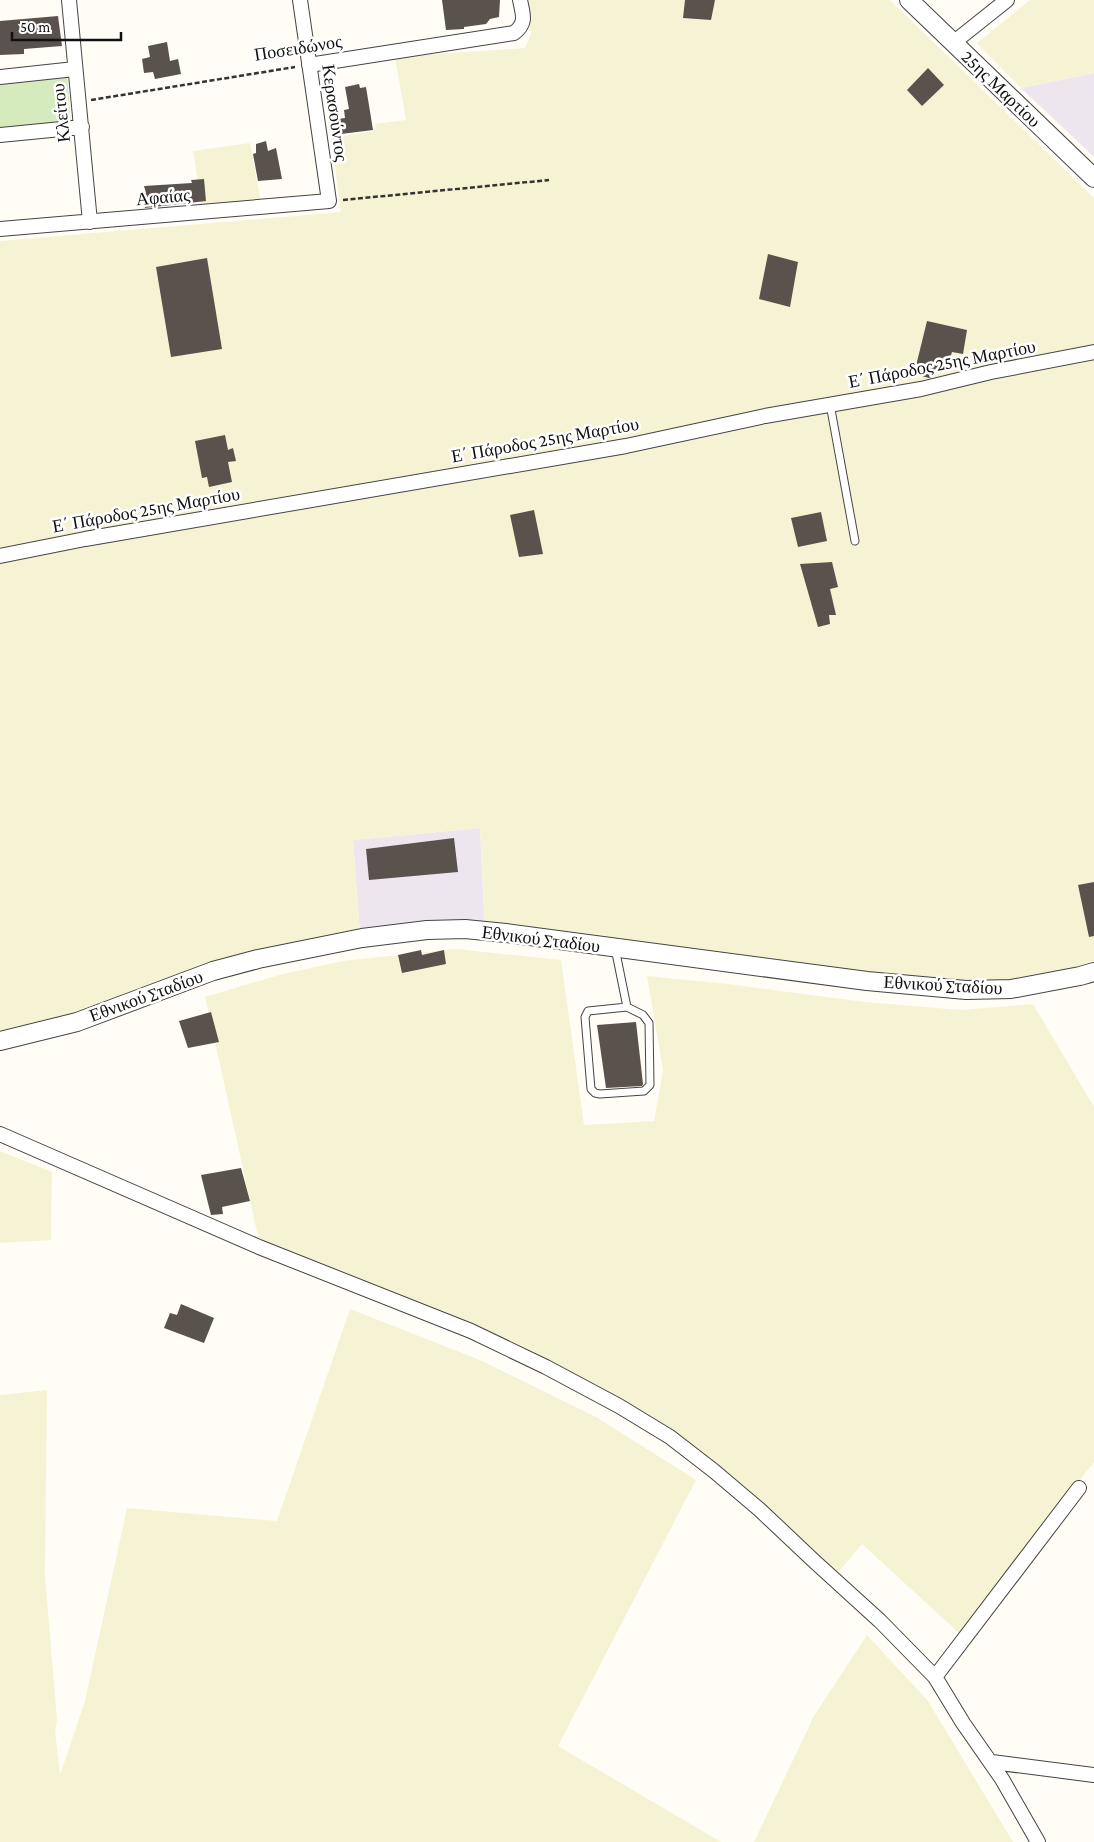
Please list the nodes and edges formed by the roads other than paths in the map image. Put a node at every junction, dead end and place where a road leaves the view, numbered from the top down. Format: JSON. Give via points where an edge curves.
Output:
{"nodes":[{"id":1,"x":69,"y":0,"type":"edge"},
{"id":2,"x":300,"y":0,"type":"edge"},
{"id":3,"x":520,"y":0,"type":"edge"},
{"id":4,"x":908,"y":0,"type":"edge"},
{"id":5,"x":1007,"y":0,"type":"edge"},
{"id":6,"x":953,"y":43,"type":"junction"},
{"id":7,"x":309,"y":65,"type":"junction"},
{"id":8,"x":75,"y":69,"type":"junction"},
{"id":9,"x":0,"y":77,"type":"edge"},
{"id":10,"x":82,"y":127,"type":"junction"},
{"id":11,"x":0,"y":135,"type":"edge"},
{"id":12,"x":1094,"y":178,"type":"edge"},
{"id":13,"x":329,"y":201,"type":"joint"},
{"id":14,"x":90,"y":222,"type":"junction"},
{"id":15,"x":0,"y":229,"type":"edge"},
{"id":16,"x":1094,"y":352,"type":"edge"},
{"id":17,"x":830,"y":404,"type":"junction"},
{"id":18,"x":855,"y":541,"type":"dead end"},
{"id":19,"x":0,"y":556,"type":"edge"},
{"id":20,"x":614,"y":948,"type":"junction"},
{"id":21,"x":1094,"y":972,"type":"edge"},
{"id":22,"x":627,"y":1007,"type":"junction"},
{"id":23,"x":0,"y":1041,"type":"edge"},
{"id":24,"x":0,"y":1134,"type":"edge"},
{"id":25,"x":1079,"y":1488,"type":"dead end"},
{"id":26,"x":935,"y":1677,"type":"junction"},
{"id":27,"x":992,"y":1762,"type":"junction"},
{"id":28,"x":1094,"y":1776,"type":"edge"},
{"id":29,"x":1038,"y":1842,"type":"edge"}],
"edges":[{"from":1,"to":8,"type":"street","name":"Κλείτου"},
{"from":2,"to":7,"type":"street","name":"Κερασούντος"},
{"from":3,"to":7,"type":"street","name":"Ποσειδώνος","via":[[523,19],[521,28],[514,33]]},
{"from":4,"to":6,"type":"street","name":"25ης Μαρτίου"},
{"from":5,"to":6,"type":"street"},
{"from":6,"to":12,"type":"street","name":"25ης Μαρτίου"},
{"from":7,"to":13,"type":"street","name":"Κερασούντος"},
{"from":8,"to":9,"type":"street"},
{"from":8,"to":10,"type":"street","name":"Κλείτου"},
{"from":10,"to":11,"type":"street"},
{"from":10,"to":14,"type":"street","name":"Κλείτου"},
{"from":13,"to":14,"type":"street","name":"Αφαίας"},
{"from":14,"to":15,"type":"street","name":"Αφαίας"},
{"from":16,"to":17,"type":"street","name":"Ε΄ Πάροδος 25ης Μαρτίου","via":[[991,372],[921,390]]},
{"from":17,"to":18,"type":"lane"},
{"from":17,"to":19,"type":"street","name":"Ε΄ Πάροδος 25ης Μαρτίου","via":[[626,446]]},
{"from":20,"to":21,"type":"street","name":"Εθνικού Σταδίου","via":[[867,982],[966,990],[1011,989]]},
{"from":20,"to":22,"type":"lane"},
{"from":20,"to":23,"type":"street","name":"Εθνικού Σταδίου","via":[[466,929],[362,938],[213,971],[78,1022]]},
{"from":22,"to":22,"type":"lane","via":[[643,1015],[649,1023],[650,1085],[644,1091],[595,1093],[591,1090],[585,1017],[588,1011]]},
{"from":24,"to":26,"type":"street","via":[[259,1247],[471,1331],[619,1406],[670,1437],[760,1510],[880,1620]]},
{"from":25,"to":26,"type":"street"},
{"from":26,"to":27,"type":"street"},
{"from":27,"to":28,"type":"street"},
{"from":27,"to":29,"type":"street"}]}
